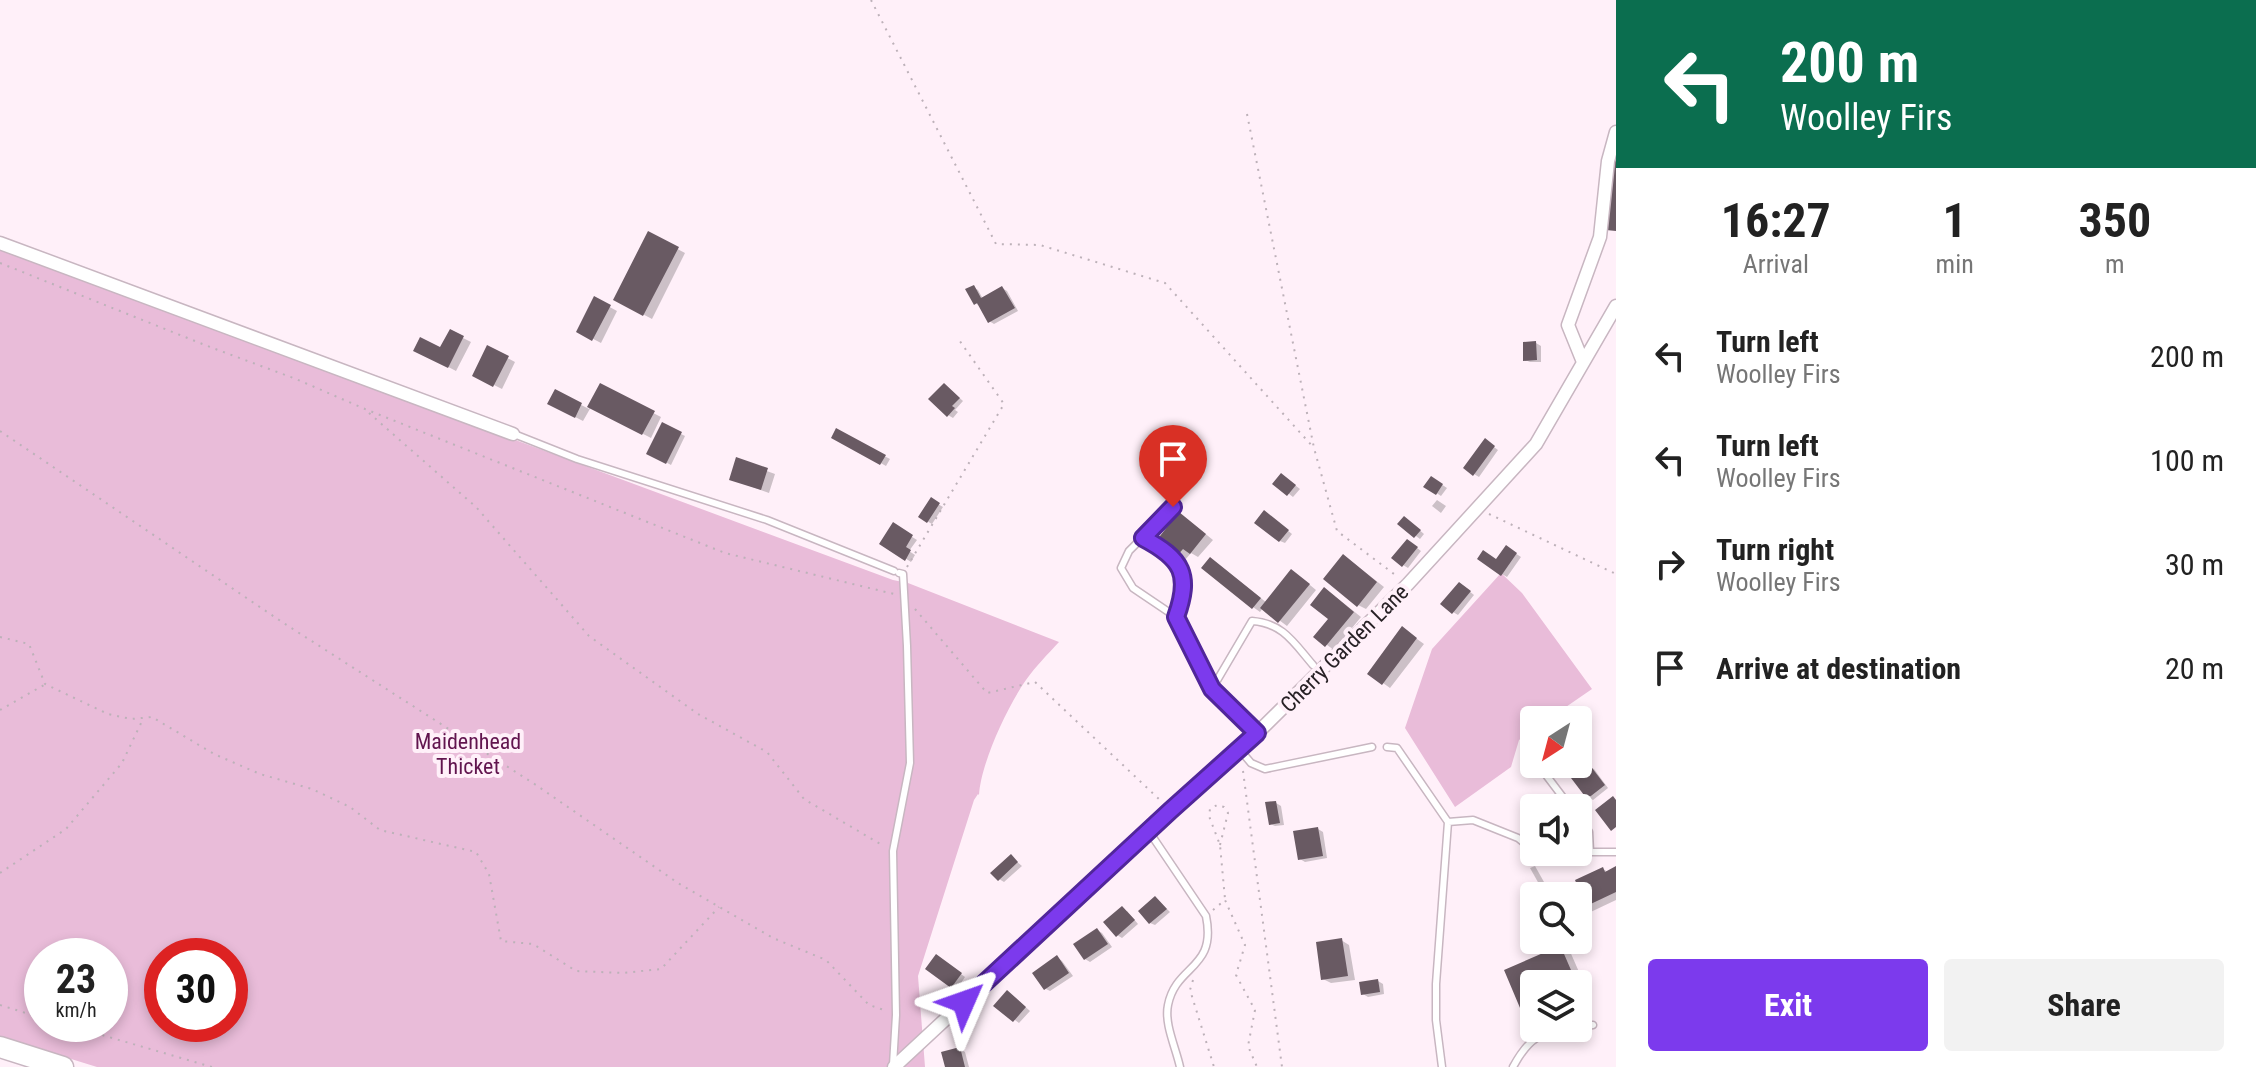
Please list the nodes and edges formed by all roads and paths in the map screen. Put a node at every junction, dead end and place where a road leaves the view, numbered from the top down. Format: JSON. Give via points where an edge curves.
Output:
{"nodes":[{"id":1,"x":871,"y":0,"type":"edge"},
{"id":2,"x":1247,"y":114,"type":"dead end"},
{"id":3,"x":1616,"y":132,"type":"edge"},
{"id":4,"x":0,"y":243,"type":"edge"},
{"id":5,"x":0,"y":263,"type":"edge"},
{"id":6,"x":1616,"y":306,"type":"edge"},
{"id":7,"x":957,"y":337,"type":"dead end"},
{"id":8,"x":1583,"y":362,"type":"junction"},
{"id":9,"x":365,"y":409,"type":"junction"},
{"id":10,"x":0,"y":431,"type":"edge"},
{"id":11,"x":513,"y":434,"type":"joint"},
{"id":12,"x":1314,"y":448,"type":"junction"},
{"id":13,"x":1173,"y":507,"type":"dead end"},
{"id":14,"x":1477,"y":508,"type":"junction"},
{"id":15,"x":1143,"y":538,"type":"junction"},
{"id":16,"x":898,"y":573,"type":"junction"},
{"id":17,"x":1616,"y":574,"type":"edge"},
{"id":18,"x":1408,"y":584,"type":"junction"},
{"id":19,"x":904,"y":596,"type":"junction"},
{"id":20,"x":1176,"y":617,"type":"junction"},
{"id":21,"x":0,"y":637,"type":"edge"},
{"id":22,"x":1313,"y":665,"type":"dead end"},
{"id":23,"x":45,"y":684,"type":"junction"},
{"id":24,"x":1212,"y":689,"type":"junction"},
{"id":25,"x":0,"y":710,"type":"edge"},
{"id":26,"x":144,"y":718,"type":"junction"},
{"id":27,"x":1257,"y":733,"type":"junction"},
{"id":28,"x":1372,"y":747,"type":"dead end"},
{"id":29,"x":1387,"y":747,"type":"dead end"},
{"id":30,"x":1240,"y":750,"type":"junction"},
{"id":31,"x":1548,"y":778,"type":"edge"},
{"id":32,"x":1560,"y":794,"type":"edge"},
{"id":33,"x":1171,"y":810,"type":"junction"},
{"id":34,"x":1448,"y":822,"type":"junction"},
{"id":35,"x":1148,"y":830,"type":"junction"},
{"id":36,"x":1520,"y":840,"type":"edge"},
{"id":37,"x":1220,"y":845,"type":"junction"},
{"id":38,"x":893,"y":851,"type":"junction"},
{"id":39,"x":1592,"y":852,"type":"edge"},
{"id":40,"x":1616,"y":852,"type":"edge"},
{"id":41,"x":0,"y":873,"type":"edge"},
{"id":42,"x":1225,"y":900,"type":"junction"},
{"id":43,"x":719,"y":907,"type":"junction"},
{"id":44,"x":1206,"y":916,"type":"junction"},
{"id":45,"x":1199,"y":961,"type":"junction"},
{"id":46,"x":0,"y":1005,"type":"edge"},
{"id":47,"x":24,"y":1012,"type":"edge"},
{"id":48,"x":896,"y":1015,"type":"junction"},
{"id":49,"x":126,"y":1042,"type":"edge"},
{"id":50,"x":1531,"y":1042,"type":"edge"},
{"id":51,"x":0,"y":1047,"type":"edge"},
{"id":52,"x":63,"y":1067,"type":"edge"},
{"id":53,"x":212,"y":1067,"type":"edge"},
{"id":54,"x":894,"y":1067,"type":"edge"},
{"id":55,"x":1180,"y":1067,"type":"edge"},
{"id":56,"x":1214,"y":1067,"type":"edge"},
{"id":57,"x":1257,"y":1067,"type":"edge"},
{"id":58,"x":1282,"y":1067,"type":"edge"},
{"id":59,"x":1442,"y":1067,"type":"edge"},
{"id":60,"x":1513,"y":1067,"type":"edge"}],
"edges":[{"from":1,"to":12,"type":"path","via":[[996,244],[1040,245],[1165,283]]},
{"from":2,"to":12,"type":"path"},
{"from":3,"to":8,"type":"street","via":[[1600,237],[1568,325]]},
{"from":4,"to":11,"type":"street"},
{"from":5,"to":9,"type":"path"},
{"from":6,"to":8,"type":"street","name":"Cherry Garden Lane"},
{"from":7,"to":16,"type":"path","via":[[1004,404]]},
{"from":8,"to":14,"type":"street","name":"Cherry Garden Lane","via":[[1536,444]]},
{"from":9,"to":19,"type":"path","via":[[725,553]]},
{"from":9,"to":38,"type":"path","via":[[476,507],[589,636],[698,714],[767,752],[804,799]]},
{"from":10,"to":43,"type":"path"},
{"from":11,"to":16,"type":"lane","via":[[767,520]]},
{"from":12,"to":18,"type":"path","via":[[1337,531]]},
{"from":13,"to":15,"type":"lane"},
{"from":14,"to":17,"type":"path"},
{"from":14,"to":18,"type":"street","name":"Cherry Garden Lane"},
{"from":15,"to":20,"type":"lane","via":[[1161,547],[1183,572],[1184,594]]},
{"from":15,"to":20,"type":"lane","via":[[1121,568],[1133,588]]},
{"from":16,"to":19,"type":"lane"},
{"from":18,"to":27,"type":"street","name":"Cherry Garden Lane"},
{"from":19,"to":33,"type":"path","via":[[987,693],[1035,682]]},
{"from":19,"to":38,"type":"lane","via":[[910,763]]},
{"from":20,"to":24,"type":"lane"},
{"from":21,"to":23,"type":"path","via":[[29,644]]},
{"from":22,"to":24,"type":"lane","via":[[1270,622],[1252,621]]},
{"from":23,"to":25,"type":"path"},
{"from":23,"to":26,"type":"path","via":[[108,714]]},
{"from":24,"to":27,"type":"lane"},
{"from":26,"to":41,"type":"path","via":[[122,763],[66,829]]},
{"from":26,"to":43,"type":"path","via":[[152,717],[260,774],[350,807],[380,830],[476,852],[489,874],[501,941],[533,944],[576,971],[661,969]]},
{"from":27,"to":30,"type":"street","name":"Cherry Garden Lane"},
{"from":28,"to":30,"type":"lane","via":[[1265,769]]},
{"from":29,"to":34,"type":"lane","via":[[1397,748],[1406,758]]},
{"from":30,"to":33,"type":"street","name":"Cherry Garden Lane"},
{"from":30,"to":58,"type":"path"},
{"from":31,"to":32,"type":"lane"},
{"from":33,"to":35,"type":"street","name":"Cherry Garden Lane"},
{"from":34,"to":36,"type":"lane","via":[[1473,820]]},
{"from":34,"to":59,"type":"lane","via":[[1436,984]]},
{"from":35,"to":44,"type":"lane"},
{"from":35,"to":54,"type":"street","name":"Cherry Garden Lane"},
{"from":37,"to":37,"type":"path","via":[[1209,816],[1217,805],[1228,813]]},
{"from":37,"to":42,"type":"path"},
{"from":38,"to":48,"type":"lane"},
{"from":39,"to":40,"type":"lane"},
{"from":42,"to":44,"type":"path"},
{"from":42,"to":57,"type":"path","via":[[1245,945],[1236,975],[1255,1010],[1248,1046]]},
{"from":43,"to":48,"type":"path","via":[[826,960],[869,1005]]},
{"from":44,"to":45,"type":"lane","via":[[1208,945]]},
{"from":45,"to":55,"type":"lane","via":[[1168,1001]]},
{"from":45,"to":56,"type":"path","via":[[1190,990]]},
{"from":46,"to":47,"type":"path"},
{"from":48,"to":54,"type":"lane"},
{"from":49,"to":53,"type":"path"},
{"from":50,"to":60,"type":"lane"},
{"from":51,"to":52,"type":"main road"}]}
